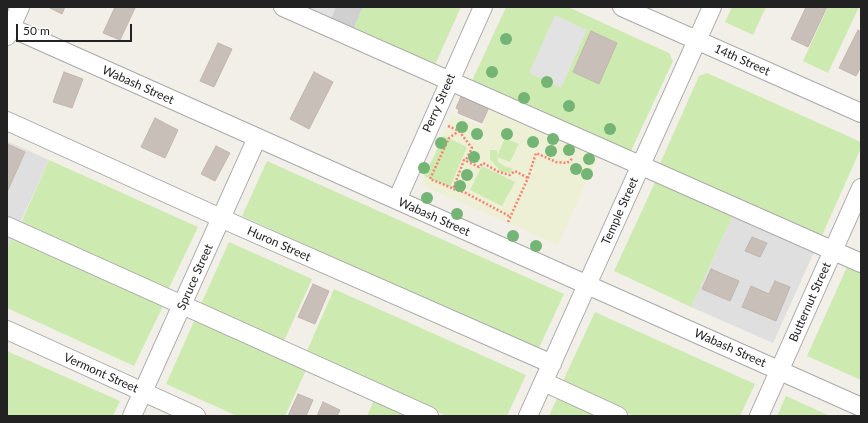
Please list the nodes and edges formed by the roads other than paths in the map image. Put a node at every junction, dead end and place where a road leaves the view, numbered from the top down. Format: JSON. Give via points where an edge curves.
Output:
{"nodes":[{"id":1,"x":20,"y":7,"type":"edge"},
{"id":2,"x":283,"y":7,"type":"edge"},
{"id":3,"x":483,"y":7,"type":"edge"},
{"id":4,"x":622,"y":7,"type":"edge"},
{"id":5,"x":712,"y":7,"type":"edge"},
{"id":6,"x":8,"y":30,"type":"edge"},
{"id":7,"x":697,"y":40,"type":"junction"},
{"id":8,"x":449,"y":81,"type":"junction"},
{"id":9,"x":861,"y":113,"type":"edge"},
{"id":10,"x":7,"y":121,"type":"edge"},
{"id":11,"x":257,"y":138,"type":"junction"},
{"id":12,"x":640,"y":166,"type":"junction"},
{"id":13,"x":861,"y":188,"type":"edge"},
{"id":14,"x":396,"y":200,"type":"junction"},
{"id":15,"x":221,"y":218,"type":"junction"},
{"id":16,"x":7,"y":226,"type":"edge"},
{"id":17,"x":833,"y":250,"type":"junction"},
{"id":18,"x":861,"y":263,"type":"edge"},
{"id":19,"x":587,"y":285,"type":"junction"},
{"id":20,"x":182,"y":305,"type":"junction"},
{"id":21,"x":7,"y":330,"type":"edge"},
{"id":22,"x":552,"y":364,"type":"junction"},
{"id":23,"x":779,"y":370,"type":"junction"},
{"id":24,"x":544,"y":382,"type":"junction"},
{"id":25,"x":143,"y":392,"type":"junction"},
{"id":26,"x":861,"y":407,"type":"edge"},
{"id":27,"x":132,"y":416,"type":"edge"},
{"id":28,"x":196,"y":416,"type":"edge"},
{"id":29,"x":429,"y":416,"type":"edge"},
{"id":30,"x":528,"y":416,"type":"edge"},
{"id":31,"x":618,"y":416,"type":"edge"},
{"id":32,"x":759,"y":416,"type":"edge"}],
"edges":[{"from":1,"to":6,"type":"street"},
{"from":2,"to":8,"type":"street"},
{"from":3,"to":8,"type":"street","name":"Perry Street"},
{"from":4,"to":7,"type":"street","name":"14th Street"},
{"from":5,"to":7,"type":"street","name":"Temple Street"},
{"from":6,"to":11,"type":"street","name":"Wabash Street"},
{"from":7,"to":9,"type":"street","name":"14th Street"},
{"from":7,"to":12,"type":"street","name":"Temple Street"},
{"from":8,"to":12,"type":"street"},
{"from":8,"to":14,"type":"street","name":"Perry Street"},
{"from":10,"to":15,"type":"street","name":"Huron Street"},
{"from":11,"to":14,"type":"street","name":"Wabash Street"},
{"from":11,"to":15,"type":"street","name":"Spruce Street"},
{"from":12,"to":17,"type":"street"},
{"from":12,"to":19,"type":"street","name":"Temple Street"},
{"from":13,"to":17,"type":"street","name":"Butternut Street"},
{"from":14,"to":19,"type":"street","name":"Wabash Street"},
{"from":15,"to":20,"type":"street","name":"Spruce Street"},
{"from":15,"to":22,"type":"street","name":"Huron Street"},
{"from":16,"to":20,"type":"street"},
{"from":17,"to":18,"type":"street"},
{"from":17,"to":23,"type":"street","name":"Butternut Street"},
{"from":19,"to":22,"type":"street","name":"Temple Street"},
{"from":19,"to":23,"type":"street","name":"Wabash Street"},
{"from":20,"to":25,"type":"street","name":"Spruce Street"},
{"from":20,"to":29,"type":"street"},
{"from":21,"to":25,"type":"street","name":"Vermont Street"},
{"from":22,"to":24,"type":"street","name":"Temple Street"},
{"from":23,"to":26,"type":"street","name":"Wabash Street"},
{"from":23,"to":32,"type":"street","name":"Butternut Street"},
{"from":24,"to":30,"type":"street","name":"Temple Street"},
{"from":24,"to":31,"type":"street"},
{"from":25,"to":27,"type":"street","name":"Spruce Street"},
{"from":25,"to":28,"type":"street","name":"Vermont Street"}]}
